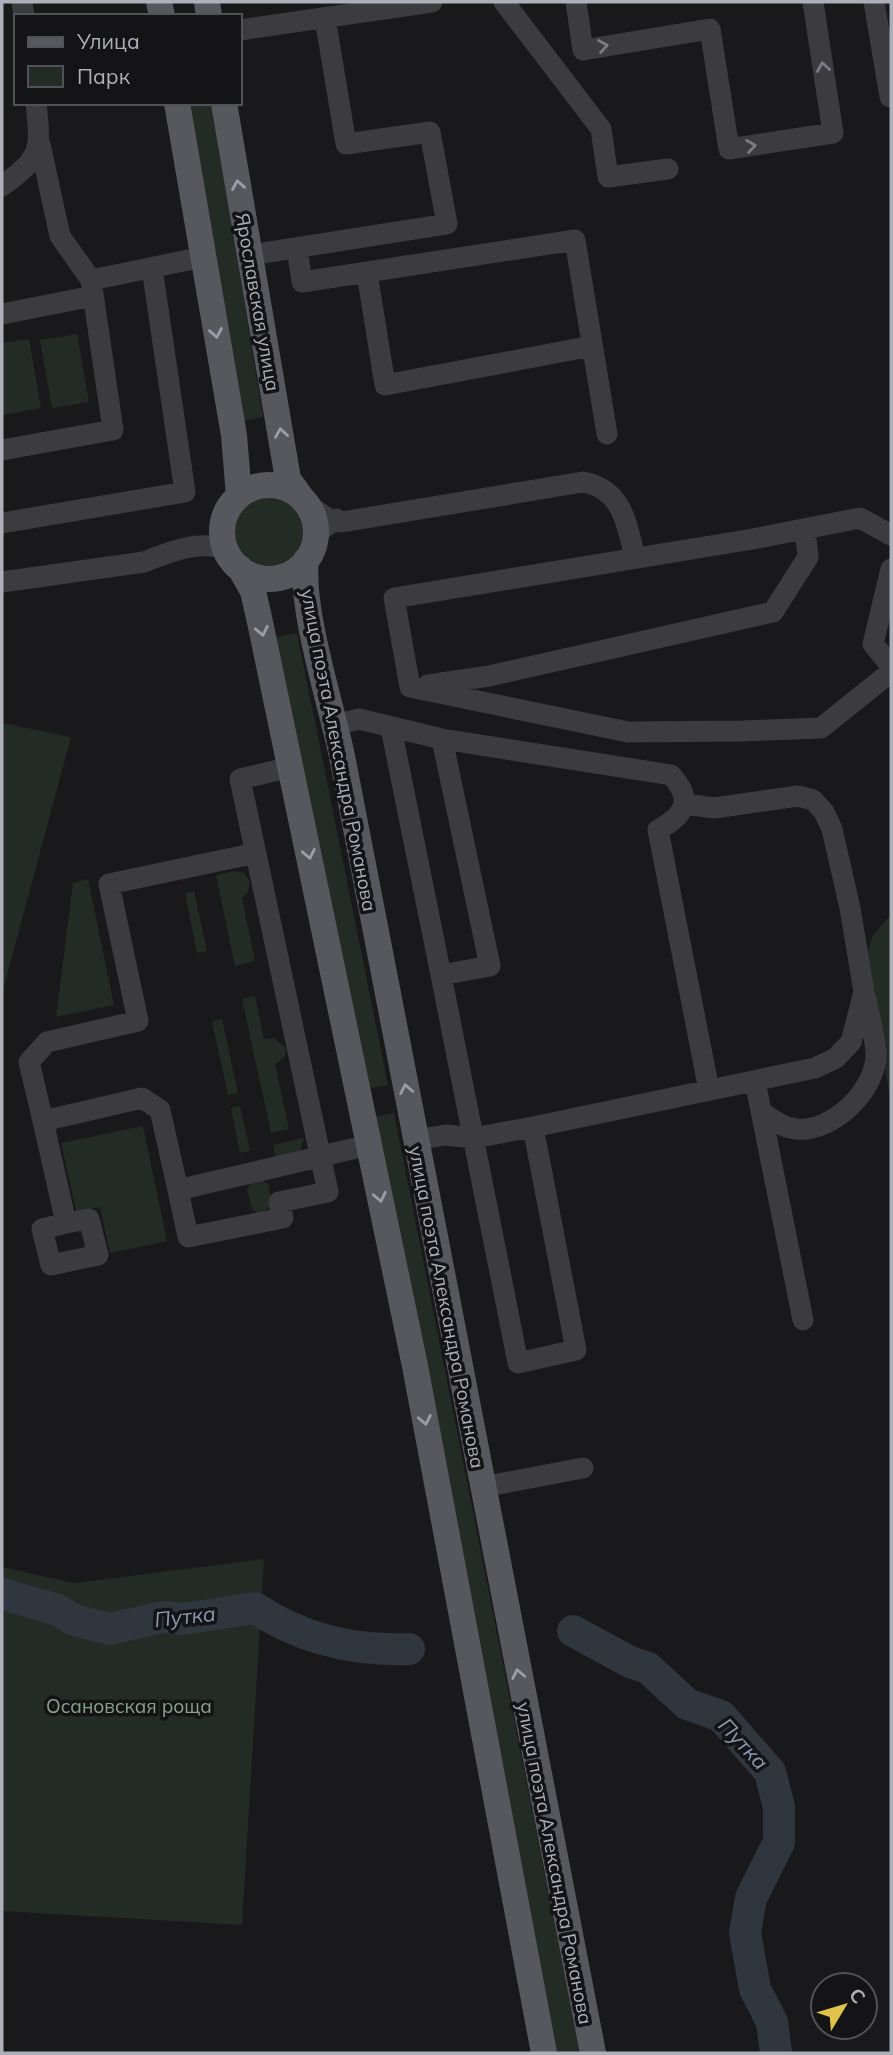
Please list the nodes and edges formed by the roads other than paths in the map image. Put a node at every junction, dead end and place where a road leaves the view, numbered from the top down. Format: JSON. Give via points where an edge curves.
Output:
{"nodes":[{"id":1,"x":432,"y":2,"type":"edge"},
{"id":2,"x":505,"y":2,"type":"edge"},
{"id":3,"x":576,"y":2,"type":"edge"},
{"id":4,"x":813,"y":2,"type":"edge"},
{"id":5,"x":874,"y":2,"type":"edge"},
{"id":6,"x":347,"y":9,"type":"edge"},
{"id":7,"x":325,"y":18,"type":"junction"},
{"id":8,"x":242,"y":30,"type":"edge"},
{"id":9,"x":890,"y":97,"type":"edge"},
{"id":10,"x":36,"y":105,"type":"edge"},
{"id":11,"x":177,"y":105,"type":"edge"},
{"id":12,"x":224,"y":105,"type":"edge"},
{"id":13,"x":40,"y":144,"type":"junction"},
{"id":14,"x":668,"y":169,"type":"dead end"},
{"id":15,"x":2,"y":186,"type":"edge"},
{"id":16,"x":297,"y":248,"type":"junction"},
{"id":17,"x":250,"y":255,"type":"junction"},
{"id":18,"x":203,"y":257,"type":"junction"},
{"id":19,"x":152,"y":268,"type":"junction"},
{"id":20,"x":367,"y":273,"type":"junction"},
{"id":21,"x":92,"y":288,"type":"junction"},
{"id":22,"x":2,"y":314,"type":"edge"},
{"id":23,"x":592,"y":346,"type":"junction"},
{"id":24,"x":607,"y":434,"type":"dead end"},
{"id":25,"x":2,"y":450,"type":"edge"},
{"id":26,"x":239,"y":496,"type":"junction"},
{"id":27,"x":304,"y":501,"type":"junction"},
{"id":28,"x":336,"y":519,"type":"junction"},
{"id":29,"x":2,"y":523,"type":"edge"},
{"id":30,"x":805,"y":529,"type":"junction"},
{"id":31,"x":891,"y":534,"type":"edge"},
{"id":32,"x":224,"y":548,"type":"junction"},
{"id":33,"x":311,"y":551,"type":"junction"},
{"id":34,"x":635,"y":558,"type":"junction"},
{"id":35,"x":891,"y":569,"type":"edge"},
{"id":36,"x":2,"y":582,"type":"edge"},
{"id":37,"x":891,"y":666,"type":"edge"},
{"id":38,"x":891,"y":672,"type":"edge"},
{"id":39,"x":410,"y":687,"type":"junction"},
{"id":40,"x":335,"y":725,"type":"junction"},
{"id":41,"x":391,"y":728,"type":"junction"},
{"id":42,"x":442,"y":739,"type":"junction"},
{"id":43,"x":291,"y":767,"type":"junction"},
{"id":44,"x":685,"y":804,"type":"junction"},
{"id":45,"x":256,"y":853,"type":"junction"},
{"id":46,"x":441,"y":975,"type":"junction"},
{"id":47,"x":864,"y":992,"type":"junction"},
{"id":48,"x":755,"y":1081,"type":"junction"},
{"id":49,"x":709,"y":1090,"type":"junction"},
{"id":50,"x":761,"y":1112,"type":"junction"},
{"id":51,"x":43,"y":1121,"type":"junction"},
{"id":52,"x":533,"y":1127,"type":"junction"},
{"id":53,"x":474,"y":1138,"type":"junction"},
{"id":54,"x":415,"y":1140,"type":"junction"},
{"id":55,"x":369,"y":1145,"type":"junction"},
{"id":56,"x":320,"y":1158,"type":"junction"},
{"id":57,"x":178,"y":1190,"type":"junction"},
{"id":58,"x":66,"y":1223,"type":"dead end"},
{"id":59,"x":803,"y":1320,"type":"dead end"},
{"id":60,"x":583,"y":1468,"type":"dead end"},
{"id":61,"x":482,"y":1487,"type":"junction"},
{"id":62,"x":544,"y":2053,"type":"edge"},
{"id":63,"x":593,"y":2053,"type":"edge"}],
"edges":[{"from":1,"to":6,"type":"street"},
{"from":2,"to":14,"type":"street","via":[[601,129],[608,177]]},
{"from":3,"to":4,"type":"street","one_way":true,"via":[[583,50],[710,29],[729,149],[833,133]]},
{"from":5,"to":9,"type":"street"},
{"from":6,"to":7,"type":"street"},
{"from":7,"to":8,"type":"street"},
{"from":7,"to":16,"type":"street","via":[[346,144],[430,132],[447,224]]},
{"from":10,"to":13,"type":"street"},
{"from":11,"to":18,"type":"main road"},
{"from":17,"to":12,"type":"main road","name":"Ярославская улица","one_way":true},
{"from":13,"to":15,"type":"street","via":[[27,167]]},
{"from":13,"to":21,"type":"street","via":[[60,236]]},
{"from":16,"to":17,"type":"street"},
{"from":16,"to":20,"type":"street","via":[[302,282]]},
{"from":27,"to":17,"type":"main road","name":"Ярославская улица","one_way":true,"via":[[288,479]]},
{"from":18,"to":19,"type":"street"},
{"from":18,"to":26,"type":"main road","one_way":true,"via":[[234,435]]},
{"from":19,"to":21,"type":"street"},
{"from":19,"to":29,"type":"street","via":[[185,492]]},
{"from":20,"to":23,"type":"street","via":[[575,240]]},
{"from":20,"to":23,"type":"street","via":[[385,385]]},
{"from":21,"to":22,"type":"street"},
{"from":21,"to":25,"type":"street","via":[[113,430]]},
{"from":23,"to":24,"type":"street"},
{"from":26,"to":27,"type":"main road","via":[[256,487],[275,485]]},
{"from":26,"to":32,"type":"main road","via":[[229,507]]},
{"from":27,"to":28,"type":"street"},
{"from":27,"to":33,"type":"main road","via":[[315,523]]},
{"from":28,"to":33,"type":"street","via":[[321,530]]},
{"from":28,"to":34,"type":"street","via":[[342,522],[583,482],[602,488],[622,508]]},
{"from":30,"to":31,"type":"street","via":[[860,518]]},
{"from":30,"to":34,"type":"street"},
{"from":30,"to":39,"type":"street","via":[[808,557],[773,612],[489,676]]},
{"from":32,"to":33,"type":"main road","via":[[259,577],[269,578],[290,574]]},
{"from":32,"to":36,"type":"street","via":[[165,553],[144,562]]},
{"from":32,"to":43,"type":"main road","one_way":true,"via":[[253,591]]},
{"from":33,"to":40,"type":"main road","name":"улица поэта Александра Романова","via":[[304,579]]},
{"from":34,"to":39,"type":"street","via":[[394,598]]},
{"from":35,"to":37,"type":"street","via":[[873,644]]},
{"from":38,"to":39,"type":"street","via":[[821,729],[741,732],[628,732]]},
{"from":40,"to":41,"type":"street","via":[[359,719]]},
{"from":54,"to":40,"type":"main road","name":"улица поэта Александра Романова","one_way":true},
{"from":41,"to":42,"type":"street"},
{"from":41,"to":46,"type":"street"},
{"from":42,"to":44,"type":"street","via":[[671,775],[683,787]]},
{"from":42,"to":46,"type":"street","via":[[490,966]]},
{"from":43,"to":45,"type":"street","via":[[240,779]]},
{"from":43,"to":55,"type":"main road","one_way":true},
{"from":44,"to":47,"type":"street","via":[[714,808],[798,796],[813,800],[832,829]]},
{"from":44,"to":49,"type":"street","via":[[678,819],[658,830]]},
{"from":45,"to":51,"type":"street","via":[[108,884],[138,1021],[47,1041],[29,1062]]},
{"from":45,"to":56,"type":"street"},
{"from":46,"to":53,"type":"street"},
{"from":47,"to":48,"type":"street","via":[[851,1042],[836,1058],[815,1068]]},
{"from":47,"to":50,"type":"street","via":[[876,1054],[873,1069],[855,1099],[835,1119],[810,1128],[783,1125]]},
{"from":48,"to":49,"type":"street"},
{"from":48,"to":50,"type":"street"},
{"from":49,"to":52,"type":"street"},
{"from":50,"to":59,"type":"street"},
{"from":51,"to":57,"type":"street","via":[[142,1098],[160,1110]]},
{"from":51,"to":58,"type":"street"},
{"from":52,"to":53,"type":"street"},
{"from":52,"to":53,"type":"street","via":[[576,1350],[518,1363]]},
{"from":53,"to":54,"type":"street","via":[[446,1135]]},
{"from":54,"to":61,"type":"main road","name":"улица поэта Александра Романова"},
{"from":55,"to":56,"type":"street"},
{"from":55,"to":62,"type":"main road","one_way":true},
{"from":56,"to":57,"type":"street"},
{"from":56,"to":57,"type":"street","via":[[328,1192],[279,1202],[283,1218],[188,1237]]},
{"from":60,"to":61,"type":"street"},
{"from":63,"to":61,"type":"main road","name":"улица поэта Александра Романова","one_way":true}]}
